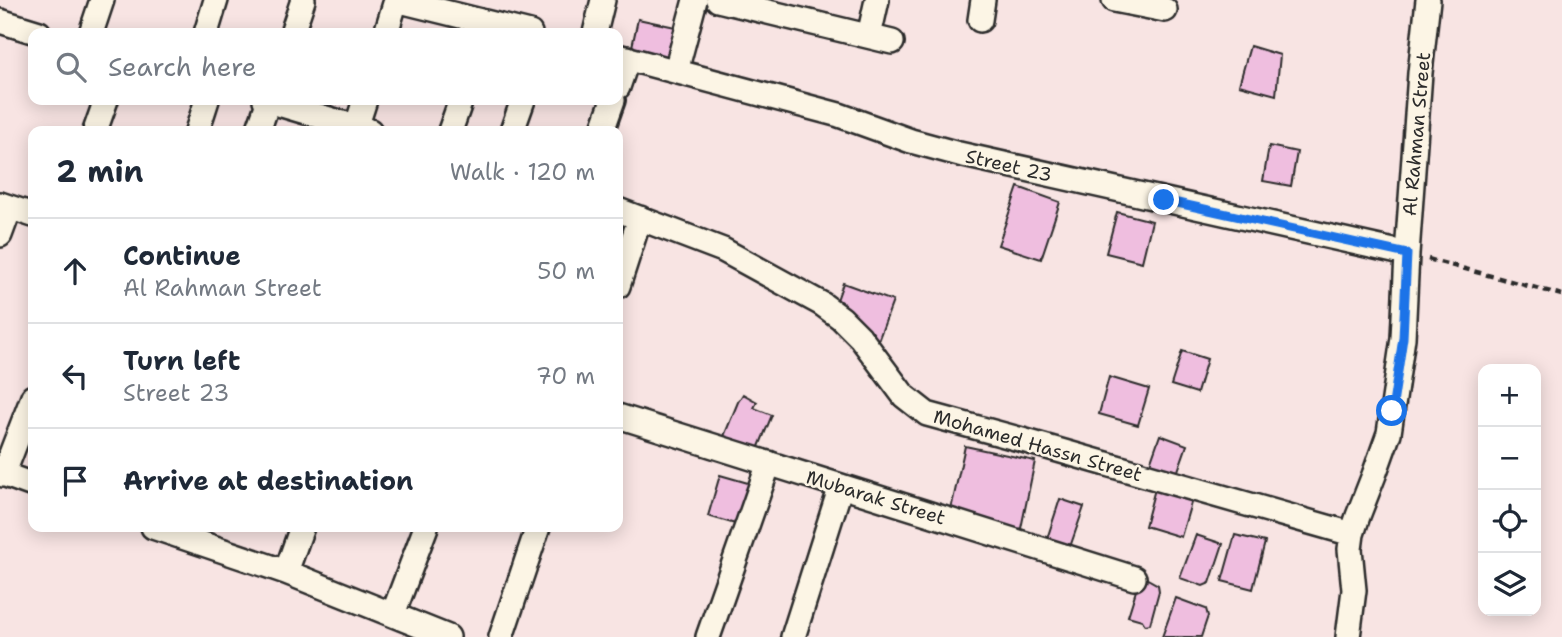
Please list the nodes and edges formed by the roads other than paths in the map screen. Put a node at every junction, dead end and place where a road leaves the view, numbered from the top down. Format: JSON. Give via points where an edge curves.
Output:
{"nodes":[{"id":1,"x":102,"y":0,"type":"edge"},
{"id":2,"x":216,"y":0,"type":"edge"},
{"id":3,"x":303,"y":0,"type":"edge"},
{"id":4,"x":396,"y":0,"type":"edge"},
{"id":5,"x":603,"y":0,"type":"edge"},
{"id":6,"x":695,"y":0,"type":"edge"},
{"id":7,"x":718,"y":0,"type":"edge"},
{"id":8,"x":877,"y":0,"type":"edge"},
{"id":9,"x":1115,"y":0,"type":"edge"},
{"id":10,"x":1428,"y":0,"type":"edge"},
{"id":11,"x":1165,"y":10,"type":"dead end"},
{"id":12,"x":489,"y":18,"type":"edge"},
{"id":13,"x":0,"y":21,"type":"edge"},
{"id":14,"x":93,"y":28,"type":"edge"},
{"id":15,"x":208,"y":28,"type":"edge"},
{"id":16,"x":294,"y":28,"type":"edge"},
{"id":17,"x":388,"y":28,"type":"edge"},
{"id":18,"x":516,"y":28,"type":"edge"},
{"id":19,"x":595,"y":28,"type":"edge"},
{"id":20,"x":28,"y":30,"type":"edge"},
{"id":21,"x":869,"y":36,"type":"junction"},
{"id":22,"x":892,"y":42,"type":"dead end"},
{"id":23,"x":623,"y":57,"type":"edge"},
{"id":24,"x":676,"y":71,"type":"junction"},
{"id":25,"x":104,"y":105,"type":"edge"},
{"id":26,"x":205,"y":105,"type":"edge"},
{"id":27,"x":266,"y":105,"type":"edge"},
{"id":28,"x":282,"y":105,"type":"edge"},
{"id":29,"x":364,"y":105,"type":"edge"},
{"id":30,"x":459,"y":105,"type":"edge"},
{"id":31,"x":521,"y":105,"type":"edge"},
{"id":32,"x":611,"y":105,"type":"edge"},
{"id":33,"x":97,"y":126,"type":"edge"},
{"id":34,"x":199,"y":126,"type":"edge"},
{"id":35,"x":259,"y":126,"type":"edge"},
{"id":36,"x":348,"y":126,"type":"edge"},
{"id":37,"x":361,"y":126,"type":"edge"},
{"id":38,"x":452,"y":126,"type":"edge"},
{"id":39,"x":514,"y":126,"type":"edge"},
{"id":40,"x":604,"y":126,"type":"edge"},
{"id":41,"x":5,"y":206,"type":"edge"},
{"id":42,"x":623,"y":212,"type":"edge"},
{"id":43,"x":28,"y":213,"type":"edge"},
{"id":44,"x":640,"y":218,"type":"junction"},
{"id":45,"x":0,"y":235,"type":"edge"},
{"id":46,"x":1407,"y":254,"type":"junction"},
{"id":47,"x":623,"y":271,"type":"edge"},
{"id":48,"x":28,"y":409,"type":"edge"},
{"id":49,"x":623,"y":418,"type":"edge"},
{"id":50,"x":769,"y":464,"type":"junction"},
{"id":51,"x":2,"y":474,"type":"edge"},
{"id":52,"x":28,"y":483,"type":"edge"},
{"id":53,"x":841,"y":486,"type":"junction"},
{"id":54,"x":176,"y":532,"type":"edge"},
{"id":55,"x":300,"y":532,"type":"edge"},
{"id":56,"x":424,"y":532,"type":"edge"},
{"id":57,"x":536,"y":532,"type":"edge"},
{"id":58,"x":1353,"y":534,"type":"junction"},
{"id":59,"x":286,"y":572,"type":"junction"},
{"id":60,"x":1134,"y":578,"type":"dead end"},
{"id":61,"x":393,"y":614,"type":"junction"},
{"id":62,"x":448,"y":637,"type":"edge"},
{"id":63,"x":501,"y":637,"type":"edge"},
{"id":64,"x":708,"y":637,"type":"edge"},
{"id":65,"x":793,"y":637,"type":"edge"},
{"id":66,"x":1348,"y":637,"type":"edge"}],
"edges":[{"from":1,"to":14,"type":"street"},
{"from":2,"to":15,"type":"street"},
{"from":3,"to":16,"type":"street"},
{"from":4,"to":12,"type":"street"},
{"from":4,"to":17,"type":"street"},
{"from":5,"to":19,"type":"street"},
{"from":6,"to":24,"type":"street"},
{"from":7,"to":21,"type":"street"},
{"from":8,"to":21,"type":"street"},
{"from":9,"to":11,"type":"street"},
{"from":10,"to":46,"type":"street","name":"Al Rahman Street"},
{"from":12,"to":18,"type":"street"},
{"from":13,"to":20,"type":"street"},
{"from":21,"to":22,"type":"street"},
{"from":23,"to":24,"type":"street","name":"Street 23"},
{"from":24,"to":46,"type":"street","name":"Street 23","via":[[839,115],[959,154]]},
{"from":25,"to":33,"type":"street"},
{"from":26,"to":34,"type":"street"},
{"from":27,"to":35,"type":"street"},
{"from":28,"to":36,"type":"street"},
{"from":29,"to":37,"type":"street"},
{"from":30,"to":38,"type":"street"},
{"from":31,"to":39,"type":"street"},
{"from":32,"to":40,"type":"street"},
{"from":41,"to":43,"type":"street"},
{"from":41,"to":45,"type":"street"},
{"from":42,"to":44,"type":"street","name":"Mohamed Hassn Street"},
{"from":44,"to":47,"type":"street"},
{"from":44,"to":58,"type":"street","name":"Mohamed Hassn Street","via":[[723,250],[822,303],[860,337],[904,396],[927,414]]},
{"from":46,"to":58,"type":"street","name":"Al Rahman Street","via":[[1403,338],[1389,433]]},
{"from":48,"to":51,"type":"street"},
{"from":49,"to":50,"type":"street","name":"Mubarak Street"},
{"from":50,"to":53,"type":"street","name":"Mubarak Street"},
{"from":50,"to":64,"type":"street"},
{"from":51,"to":52,"type":"street"},
{"from":53,"to":60,"type":"street","name":"Mubarak Street"},
{"from":53,"to":65,"type":"street"},
{"from":54,"to":59,"type":"street"},
{"from":55,"to":59,"type":"street"},
{"from":56,"to":61,"type":"street"},
{"from":57,"to":63,"type":"street"},
{"from":58,"to":66,"type":"street","name":"Al Rahman Street","via":[[1354,590]]},
{"from":59,"to":61,"type":"street"},
{"from":61,"to":62,"type":"street"}]}
